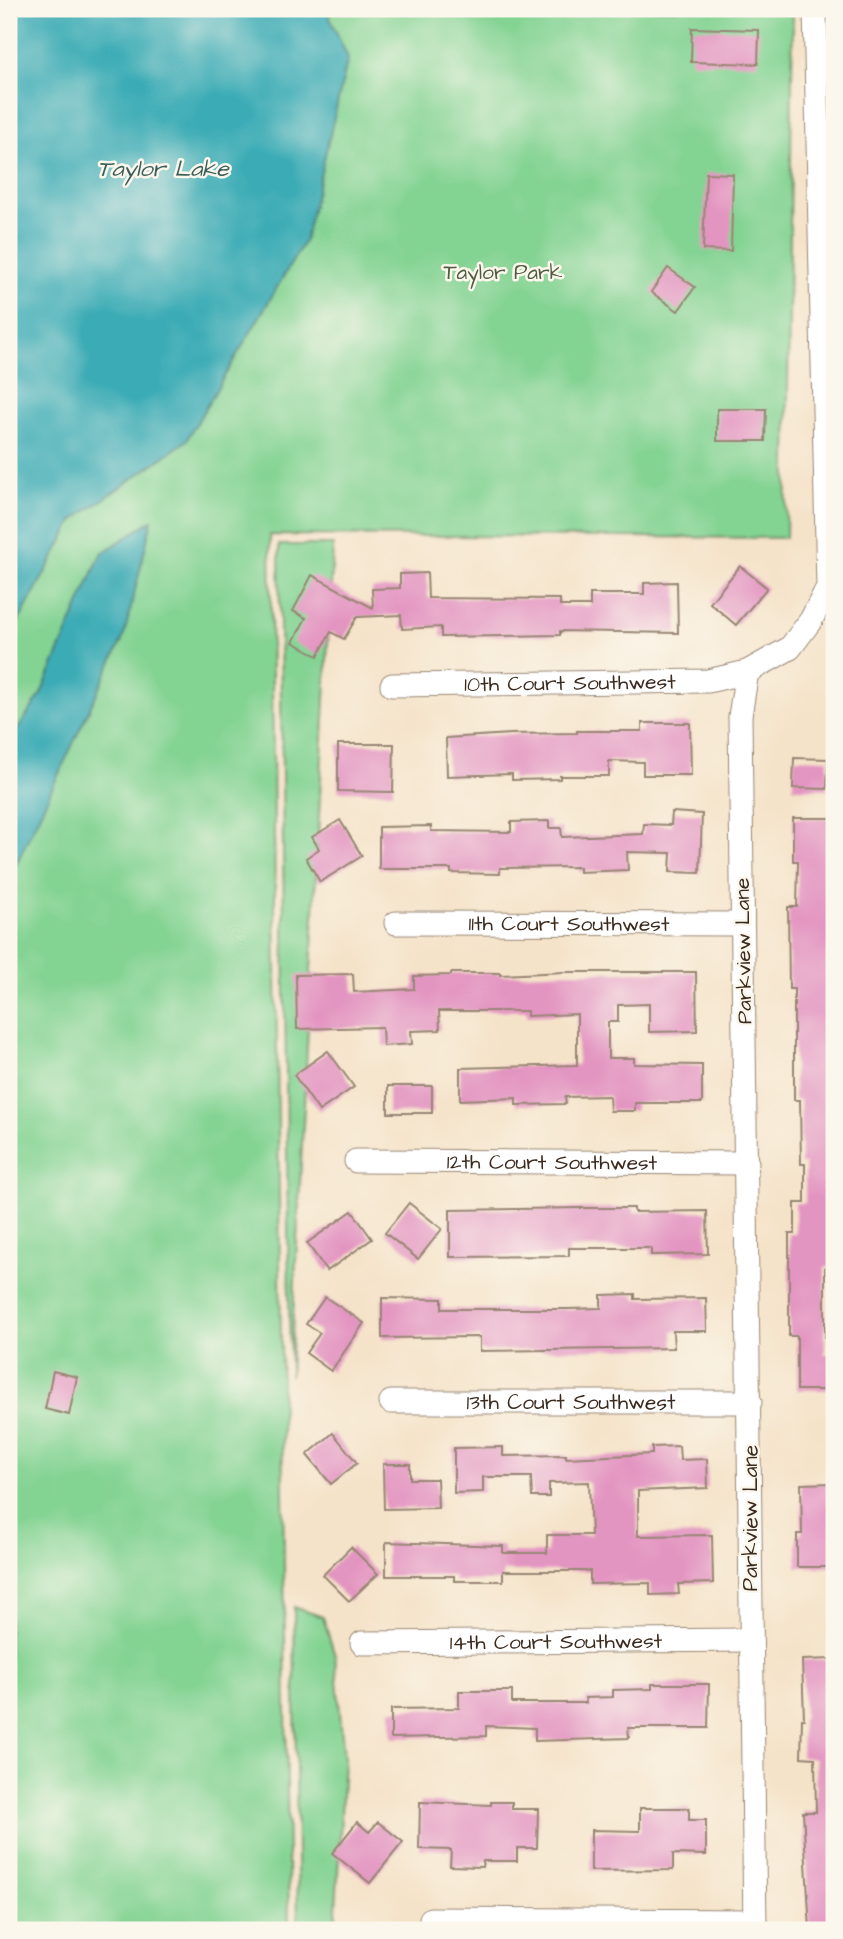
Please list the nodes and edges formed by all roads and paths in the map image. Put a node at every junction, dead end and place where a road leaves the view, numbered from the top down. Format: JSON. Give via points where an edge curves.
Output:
{"nodes":[{"id":1,"x":815,"y":9,"type":"edge"},
{"id":2,"x":747,"y":672,"type":"junction"},
{"id":3,"x":392,"y":685,"type":"dead end"},
{"id":4,"x":396,"y":923,"type":"dead end"},
{"id":5,"x":741,"y":924,"type":"junction"},
{"id":6,"x":356,"y":1161,"type":"dead end"},
{"id":7,"x":747,"y":1163,"type":"junction"},
{"id":8,"x":391,"y":1402,"type":"dead end"},
{"id":9,"x":750,"y":1402,"type":"junction"},
{"id":10,"x":750,"y":1640,"type":"junction"},
{"id":11,"x":362,"y":1643,"type":"dead end"},
{"id":12,"x":431,"y":1924,"type":"edge"},
{"id":13,"x":755,"y":1926,"type":"edge"}],
"edges":[{"from":1,"to":2,"type":"street","via":[[828,587],[790,648]]},
{"from":2,"to":3,"type":"street","name":"10th Court Southwest","via":[[708,681]]},
{"from":2,"to":5,"type":"street","name":"Parkview Lane","via":[[740,716]]},
{"from":4,"to":5,"type":"street","name":"11th Court Southwest"},
{"from":5,"to":7,"type":"street","name":"Parkview Lane"},
{"from":6,"to":7,"type":"street","name":"12th Court Southwest"},
{"from":7,"to":9,"type":"street","name":"Parkview Lane"},
{"from":8,"to":9,"type":"street","name":"13th Court Southwest"},
{"from":9,"to":10,"type":"street","name":"Parkview Lane"},
{"from":10,"to":11,"type":"street","name":"14th Court Southwest"},
{"from":10,"to":13,"type":"street","name":"Parkview Lane"},
{"from":12,"to":13,"type":"street"}]}
